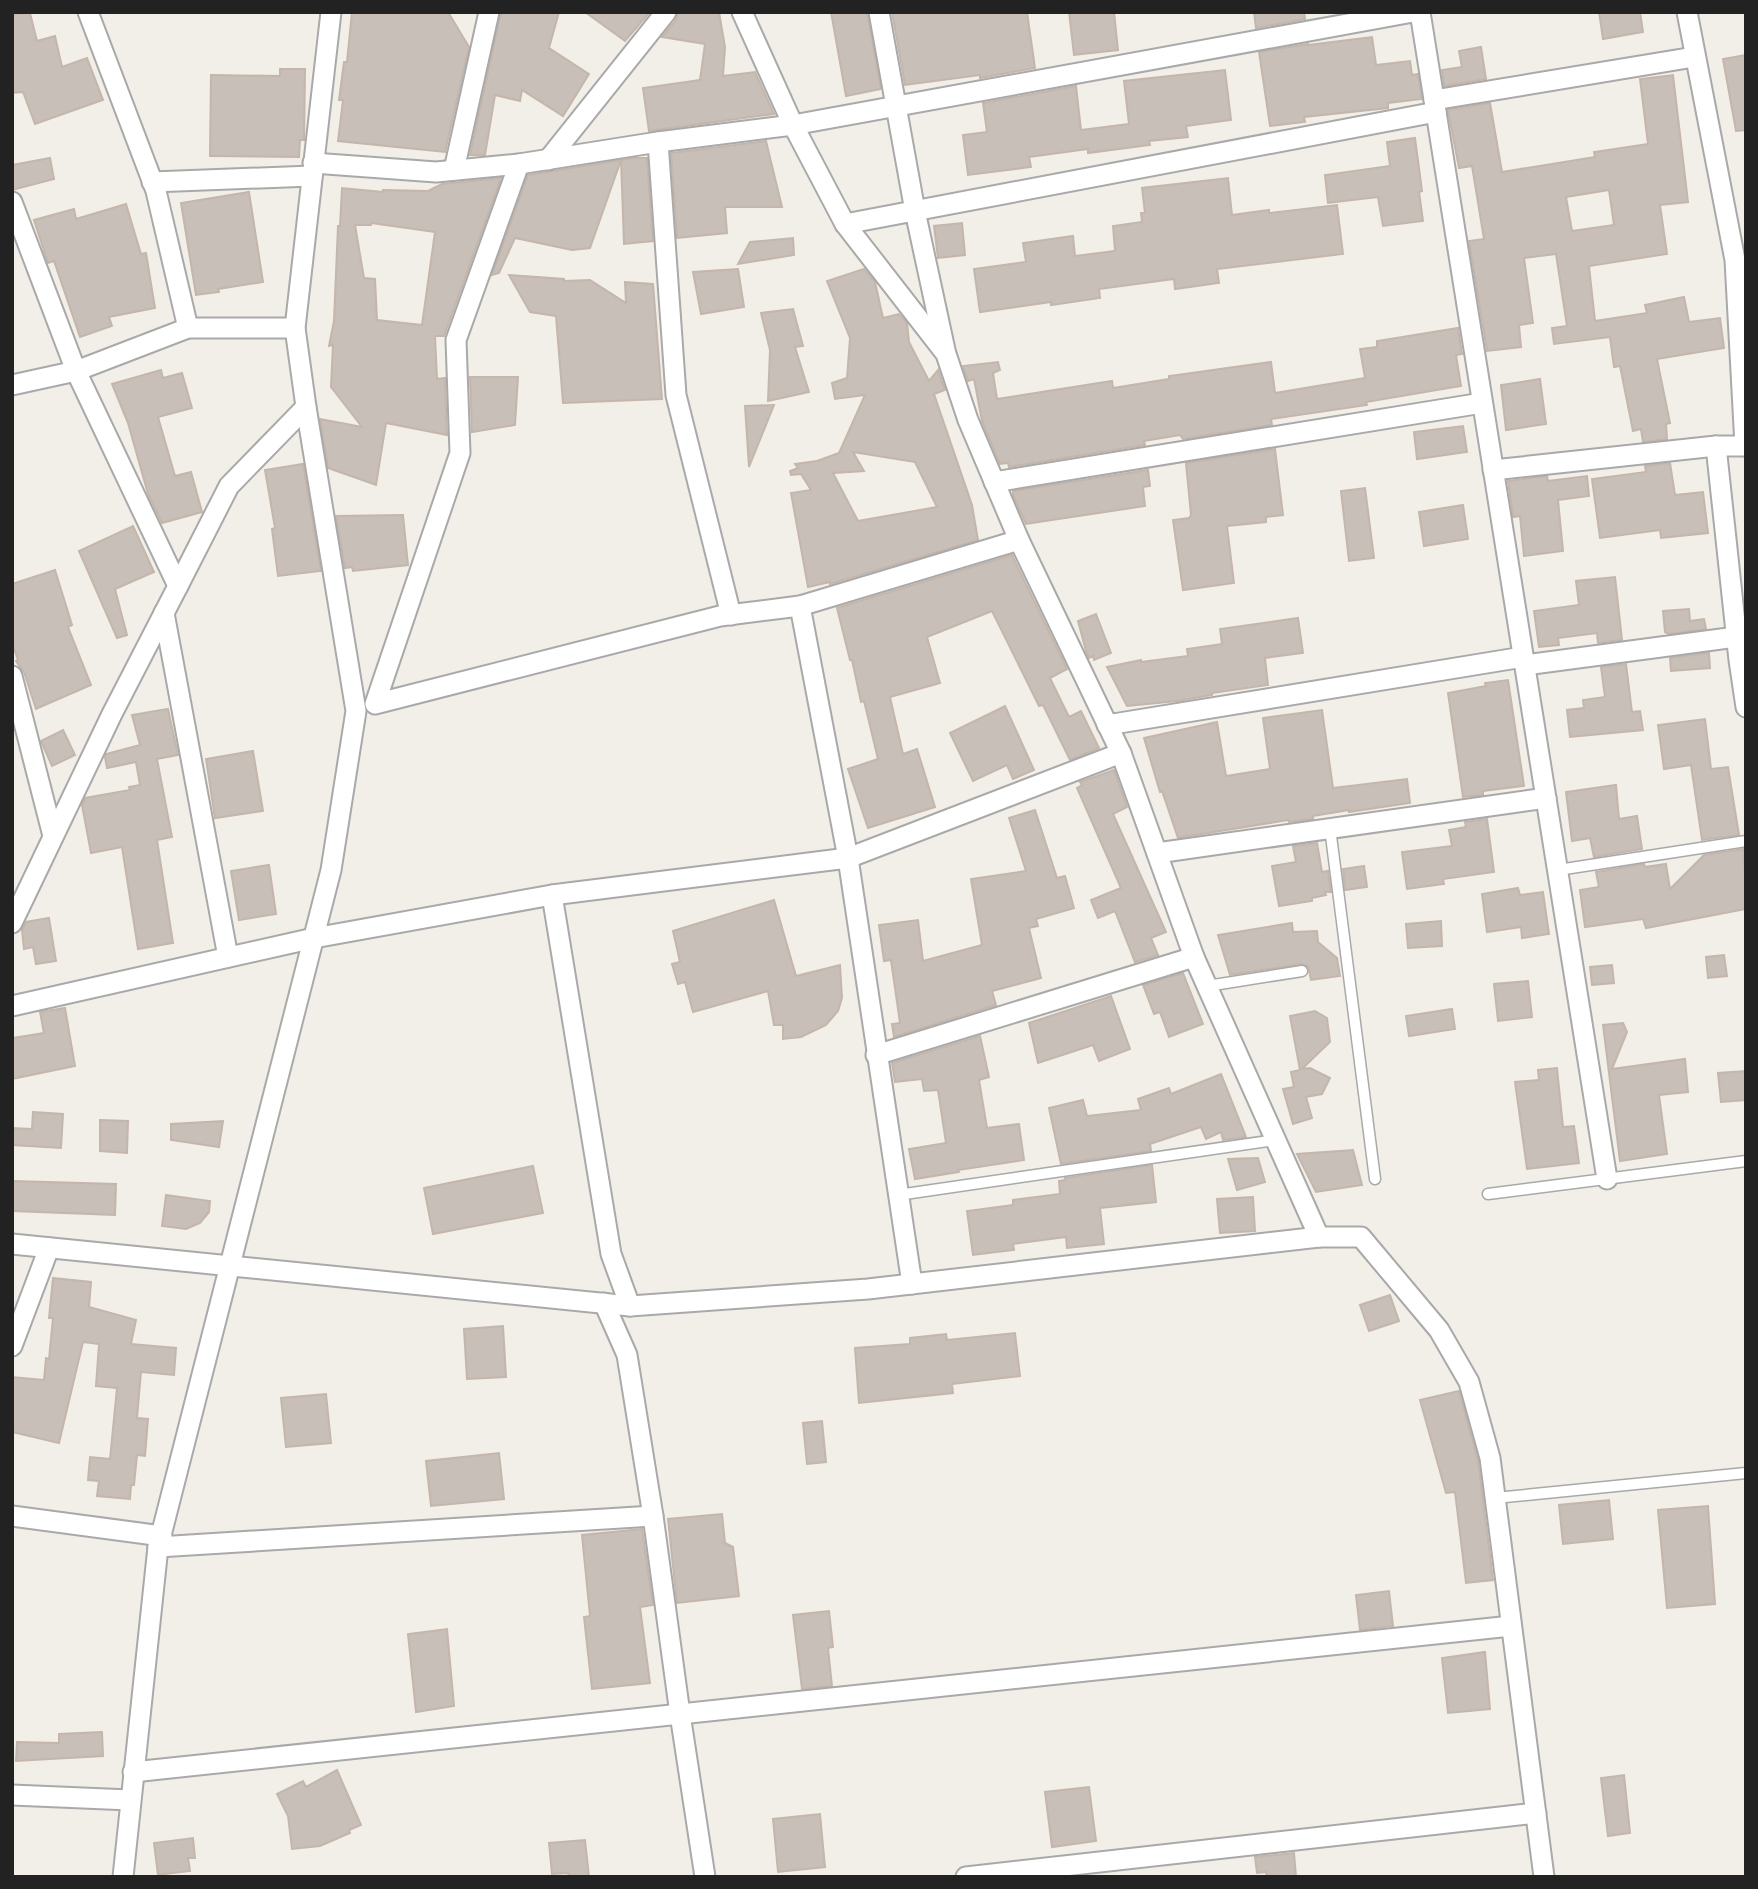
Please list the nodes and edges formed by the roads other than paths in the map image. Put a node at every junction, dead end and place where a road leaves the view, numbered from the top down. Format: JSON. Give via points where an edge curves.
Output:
{"nodes":[{"id":1,"x":88,"y":12,"type":"edge"},
{"id":2,"x":331,"y":12,"type":"edge"},
{"id":3,"x":489,"y":12,"type":"edge"},
{"id":4,"x":666,"y":12,"type":"edge"},
{"id":5,"x":742,"y":12,"type":"edge"},
{"id":6,"x":879,"y":12,"type":"edge"},
{"id":7,"x":1413,"y":12,"type":"edge"},
{"id":8,"x":1420,"y":12,"type":"edge"},
{"id":9,"x":1687,"y":12,"type":"edge"},
{"id":10,"x":1694,"y":57,"type":"junction"},
{"id":11,"x":897,"y":106,"type":"junction"},
{"id":12,"x":1435,"y":106,"type":"junction"},
{"id":13,"x":793,"y":125,"type":"junction"},
{"id":14,"x":658,"y":142,"type":"junction"},
{"id":15,"x":548,"y":160,"type":"junction"},
{"id":16,"x":519,"y":164,"type":"junction"},
{"id":17,"x":313,"y":170,"type":"junction"},
{"id":18,"x":454,"y":170,"type":"junction"},
{"id":19,"x":152,"y":181,"type":"junction"},
{"id":20,"x":915,"y":211,"type":"junction"},
{"id":21,"x":14,"y":212,"type":"edge"},
{"id":22,"x":845,"y":224,"type":"junction"},
{"id":23,"x":1740,"y":259,"type":"edge"},
{"id":24,"x":188,"y":328,"type":"junction"},
{"id":25,"x":295,"y":328,"type":"junction"},
{"id":26,"x":946,"y":354,"type":"junction"},
{"id":27,"x":76,"y":371,"type":"junction"},
{"id":28,"x":12,"y":385,"type":"edge"},
{"id":29,"x":1482,"y":403,"type":"junction"},
{"id":30,"x":306,"y":407,"type":"junction"},
{"id":31,"x":1716,"y":446,"type":"junction"},
{"id":32,"x":1746,"y":446,"type":"edge"},
{"id":33,"x":1493,"y":470,"type":"junction"},
{"id":34,"x":994,"y":482,"type":"junction"},
{"id":35,"x":1019,"y":540,"type":"junction"},
{"id":36,"x":178,"y":586,"type":"junction"},
{"id":37,"x":800,"y":606,"type":"junction"},
{"id":38,"x":164,"y":613,"type":"junction"},
{"id":39,"x":731,"y":615,"type":"junction"},
{"id":40,"x":1736,"y":637,"type":"junction"},
{"id":41,"x":1742,"y":659,"type":"edge"},
{"id":42,"x":1524,"y":661,"type":"junction"},
{"id":43,"x":12,"y":676,"type":"edge"},
{"id":44,"x":375,"y":704,"type":"junction"},
{"id":45,"x":1746,"y":707,"type":"edge"},
{"id":46,"x":356,"y":711,"type":"junction"},
{"id":47,"x":1107,"y":725,"type":"junction"},
{"id":48,"x":1121,"y":753,"type":"junction"},
{"id":49,"x":1546,"y":798,"type":"junction"},
{"id":50,"x":1330,"y":828,"type":"junction"},
{"id":51,"x":53,"y":836,"type":"junction"},
{"id":52,"x":1746,"y":841,"type":"edge"},
{"id":53,"x":1157,"y":853,"type":"junction"},
{"id":54,"x":848,"y":858,"type":"junction"},
{"id":55,"x":1558,"y":870,"type":"junction"},
{"id":56,"x":552,"y":895,"type":"junction"},
{"id":57,"x":12,"y":923,"type":"edge"},
{"id":58,"x":314,"y":938,"type":"junction"},
{"id":59,"x":229,"y":957,"type":"junction"},
{"id":60,"x":1194,"y":957,"type":"junction"},
{"id":61,"x":1302,"y":971,"type":"dead end"},
{"id":62,"x":1207,"y":986,"type":"junction"},
{"id":63,"x":12,"y":1006,"type":"edge"},
{"id":64,"x":876,"y":1055,"type":"junction"},
{"id":65,"x":1275,"y":1140,"type":"junction"},
{"id":66,"x":1746,"y":1161,"type":"edge"},
{"id":67,"x":1375,"y":1179,"type":"dead end"},
{"id":68,"x":1607,"y":1179,"type":"junction"},
{"id":69,"x":898,"y":1195,"type":"junction"},
{"id":70,"x":1488,"y":1195,"type":"dead end"},
{"id":71,"x":1319,"y":1237,"type":"junction"},
{"id":72,"x":12,"y":1244,"type":"edge"},
{"id":73,"x":49,"y":1248,"type":"junction"},
{"id":74,"x":229,"y":1266,"type":"junction"},
{"id":75,"x":912,"y":1284,"type":"junction"},
{"id":76,"x":604,"y":1303,"type":"junction"},
{"id":77,"x":630,"y":1306,"type":"junction"},
{"id":78,"x":12,"y":1346,"type":"edge"},
{"id":79,"x":1746,"y":1473,"type":"edge"},
{"id":80,"x":1495,"y":1498,"type":"junction"},
{"id":81,"x":12,"y":1516,"type":"edge"},
{"id":82,"x":653,"y":1516,"type":"junction"},
{"id":83,"x":160,"y":1542,"type":"junction"},
{"id":84,"x":1511,"y":1626,"type":"junction"},
{"id":85,"x":680,"y":1714,"type":"junction"},
{"id":86,"x":133,"y":1772,"type":"junction"},
{"id":87,"x":12,"y":1795,"type":"edge"},
{"id":88,"x":130,"y":1800,"type":"junction"},
{"id":89,"x":1536,"y":1813,"type":"junction"},
{"id":90,"x":123,"y":1877,"type":"edge"},
{"id":91,"x":705,"y":1877,"type":"edge"},
{"id":92,"x":966,"y":1877,"type":"edge"},
{"id":93,"x":1544,"y":1877,"type":"edge"}],
"edges":[{"from":1,"to":19,"type":"street"},
{"from":2,"to":17,"type":"street"},
{"from":3,"to":18,"type":"street"},
{"from":4,"to":15,"type":"street"},
{"from":5,"to":13,"type":"street"},
{"from":6,"to":11,"type":"street"},
{"from":7,"to":11,"type":"street"},
{"from":8,"to":12,"type":"street"},
{"from":9,"to":10,"type":"street"},
{"from":10,"to":12,"type":"street"},
{"from":10,"to":23,"type":"street"},
{"from":11,"to":13,"type":"street"},
{"from":11,"to":20,"type":"street"},
{"from":12,"to":20,"type":"street"},
{"from":12,"to":29,"type":"street"},
{"from":13,"to":14,"type":"street"},
{"from":13,"to":22,"type":"street"},
{"from":14,"to":15,"type":"street"},
{"from":14,"to":39,"type":"street","via":[[676,395]]},
{"from":15,"to":16,"type":"street"},
{"from":16,"to":18,"type":"street"},
{"from":16,"to":44,"type":"street","via":[[456,340],[460,453]]},
{"from":17,"to":18,"type":"street"},
{"from":17,"to":19,"type":"street"},
{"from":17,"to":25,"type":"street"},
{"from":19,"to":24,"type":"street"},
{"from":20,"to":22,"type":"street"},
{"from":20,"to":26,"type":"street"},
{"from":21,"to":27,"type":"street"},
{"from":22,"to":26,"type":"street"},
{"from":23,"to":32,"type":"street"},
{"from":24,"to":25,"type":"street"},
{"from":24,"to":27,"type":"street"},
{"from":25,"to":30,"type":"street"},
{"from":26,"to":34,"type":"street"},
{"from":27,"to":28,"type":"street"},
{"from":27,"to":36,"type":"street"},
{"from":29,"to":33,"type":"street"},
{"from":29,"to":34,"type":"street"},
{"from":30,"to":36,"type":"street","via":[[229,486]]},
{"from":30,"to":46,"type":"street"},
{"from":31,"to":32,"type":"street"},
{"from":31,"to":33,"type":"street"},
{"from":31,"to":40,"type":"street"},
{"from":33,"to":42,"type":"street"},
{"from":34,"to":35,"type":"street"},
{"from":35,"to":37,"type":"street"},
{"from":35,"to":47,"type":"street"},
{"from":36,"to":38,"type":"street"},
{"from":37,"to":39,"type":"street"},
{"from":37,"to":54,"type":"street"},
{"from":38,"to":51,"type":"street"},
{"from":38,"to":59,"type":"street"},
{"from":39,"to":44,"type":"street"},
{"from":40,"to":41,"type":"street"},
{"from":40,"to":42,"type":"street"},
{"from":41,"to":45,"type":"street"},
{"from":42,"to":47,"type":"street"},
{"from":42,"to":49,"type":"street"},
{"from":43,"to":51,"type":"street"},
{"from":44,"to":46,"type":"street"},
{"from":46,"to":58,"type":"street","via":[[331,870]]},
{"from":47,"to":48,"type":"street"},
{"from":48,"to":53,"type":"street"},
{"from":48,"to":54,"type":"street"},
{"from":49,"to":50,"type":"street"},
{"from":49,"to":55,"type":"street"},
{"from":50,"to":53,"type":"street"},
{"from":50,"to":67,"type":"lane"},
{"from":51,"to":57,"type":"street"},
{"from":52,"to":55,"type":"lane"},
{"from":53,"to":60,"type":"street"},
{"from":54,"to":56,"type":"street"},
{"from":54,"to":64,"type":"street"},
{"from":55,"to":68,"type":"street"},
{"from":56,"to":58,"type":"street"},
{"from":56,"to":77,"type":"street","via":[[611,1254]]},
{"from":58,"to":59,"type":"street"},
{"from":58,"to":74,"type":"street"},
{"from":59,"to":63,"type":"street"},
{"from":60,"to":62,"type":"street"},
{"from":60,"to":64,"type":"street"},
{"from":61,"to":62,"type":"lane"},
{"from":62,"to":65,"type":"street"},
{"from":64,"to":69,"type":"street"},
{"from":65,"to":69,"type":"lane"},
{"from":65,"to":71,"type":"street"},
{"from":66,"to":68,"type":"lane"},
{"from":68,"to":70,"type":"lane"},
{"from":69,"to":75,"type":"street"},
{"from":71,"to":75,"type":"street"},
{"from":71,"to":80,"type":"street","via":[[1362,1237],[1439,1330],[1469,1382],[1490,1458]]},
{"from":72,"to":73,"type":"street"},
{"from":73,"to":74,"type":"street"},
{"from":73,"to":78,"type":"street"},
{"from":74,"to":76,"type":"street"},
{"from":74,"to":83,"type":"street"},
{"from":75,"to":77,"type":"street"},
{"from":76,"to":77,"type":"street"},
{"from":76,"to":82,"type":"street","via":[[627,1355]]},
{"from":79,"to":80,"type":"lane"},
{"from":80,"to":84,"type":"street"},
{"from":81,"to":83,"type":"street"},
{"from":82,"to":83,"type":"street"},
{"from":82,"to":85,"type":"street"},
{"from":83,"to":86,"type":"street"},
{"from":84,"to":85,"type":"street"},
{"from":84,"to":89,"type":"street"},
{"from":85,"to":86,"type":"street"},
{"from":85,"to":91,"type":"street"},
{"from":86,"to":88,"type":"street"},
{"from":87,"to":88,"type":"street"},
{"from":88,"to":90,"type":"street"},
{"from":89,"to":92,"type":"street"},
{"from":89,"to":93,"type":"street"}]}
